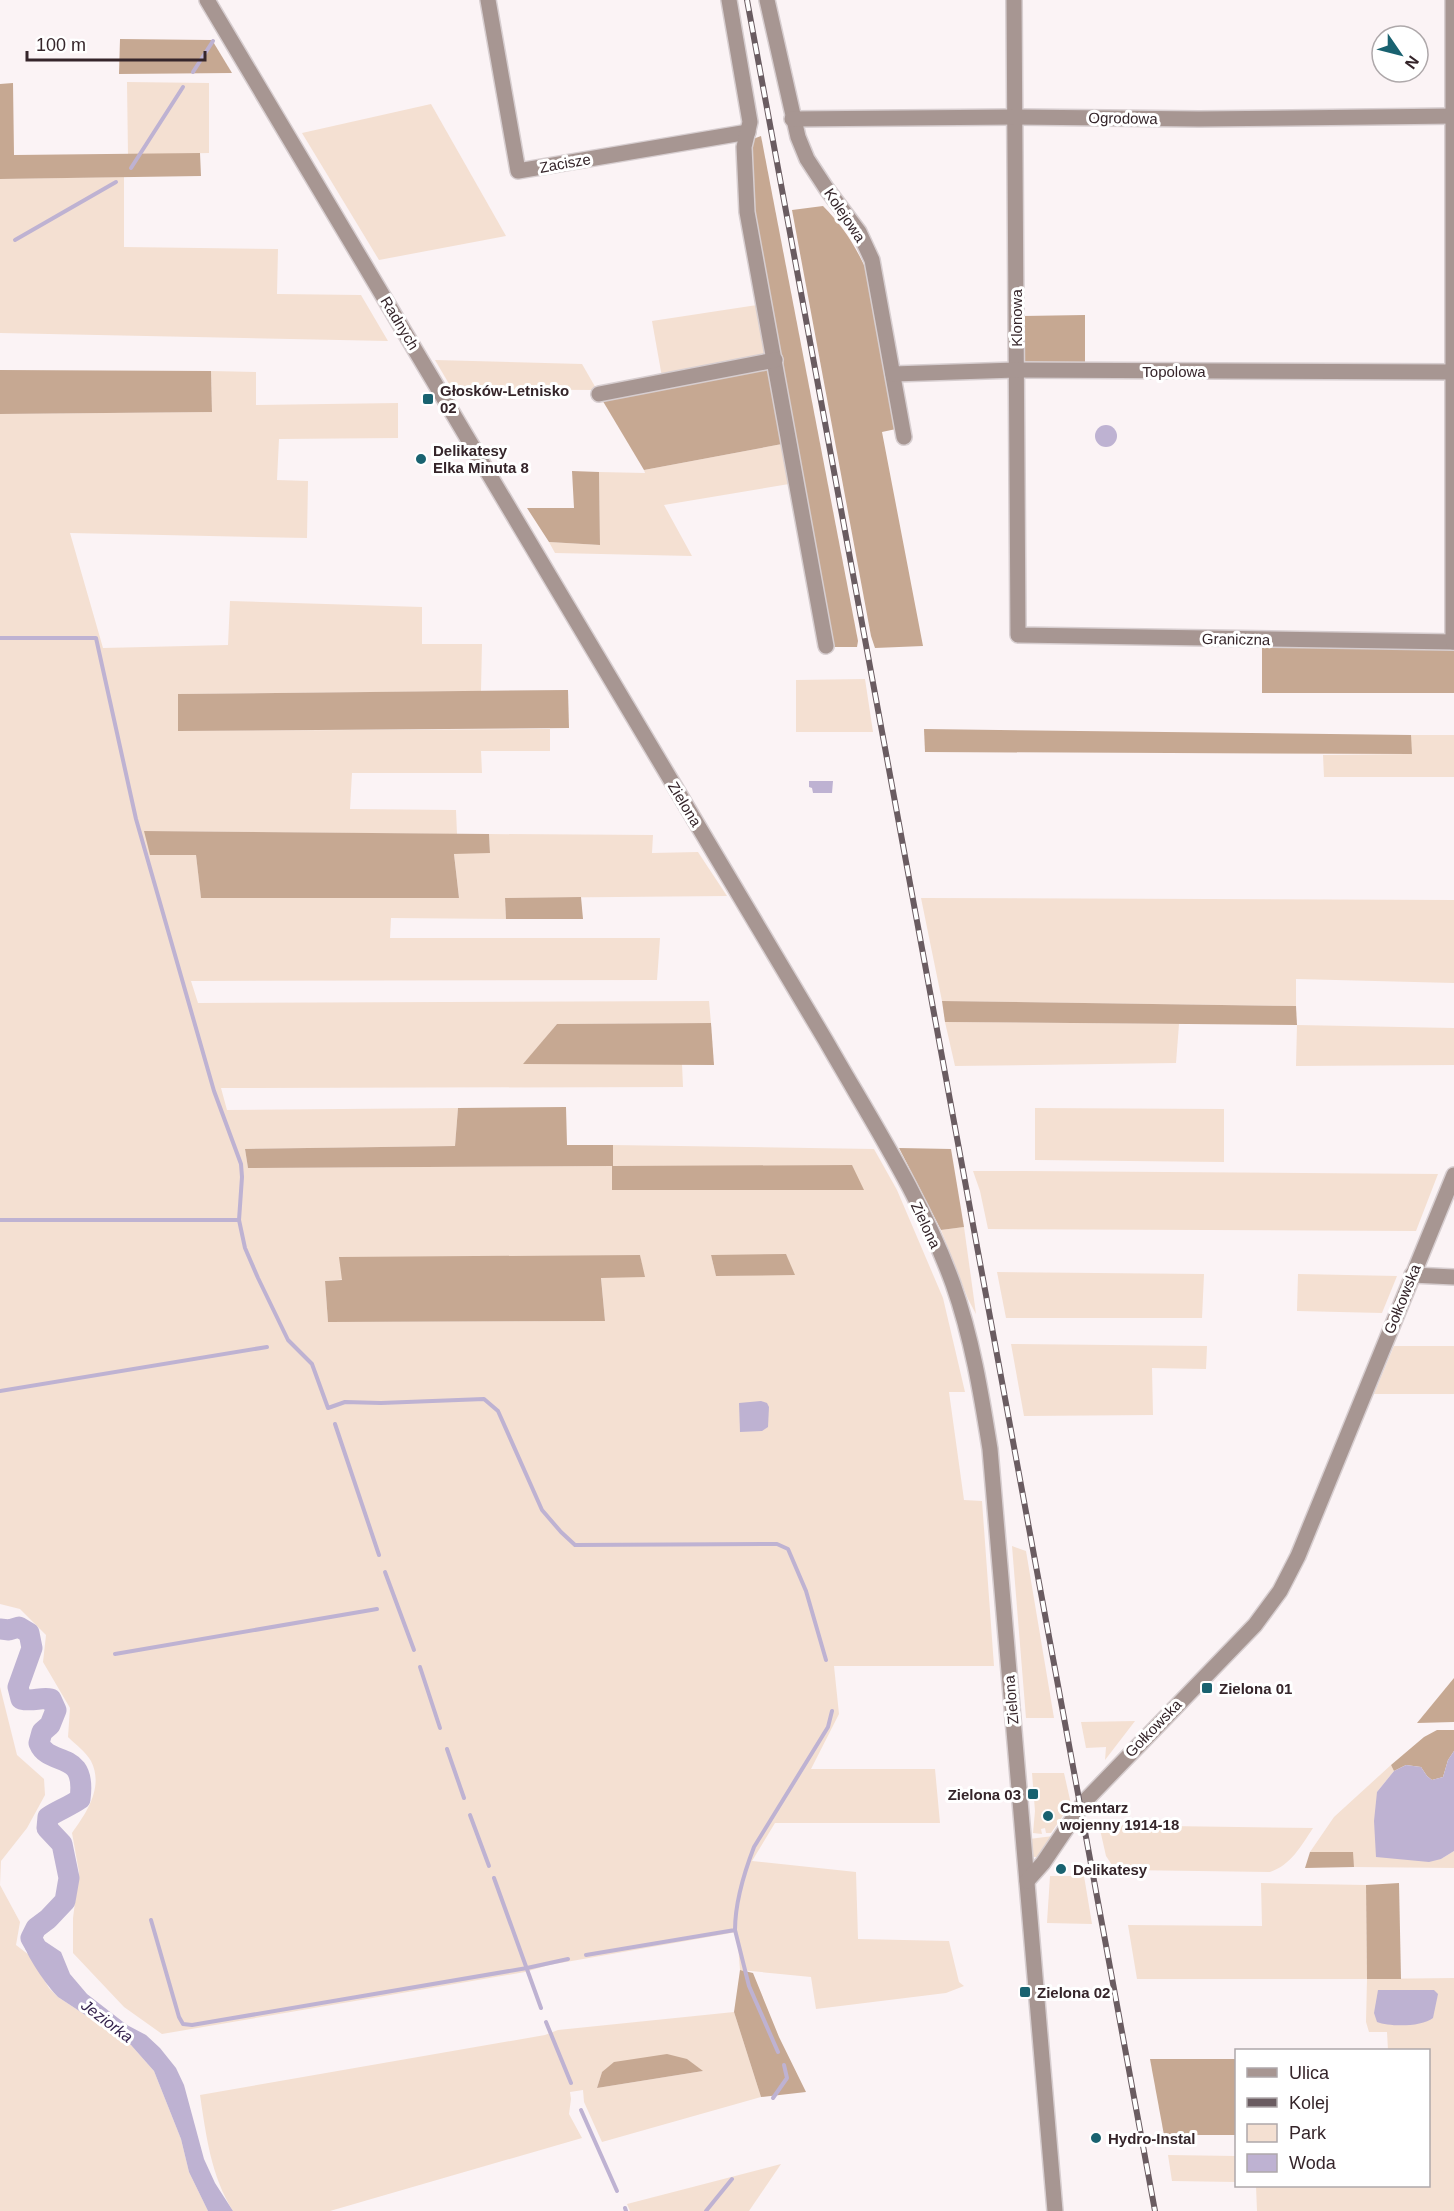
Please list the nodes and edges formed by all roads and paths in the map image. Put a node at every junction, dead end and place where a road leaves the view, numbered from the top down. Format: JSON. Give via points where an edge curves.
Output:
{"nodes":[{"id":1,"x":207,"y":0,"type":"edge"},
{"id":2,"x":488,"y":0,"type":"edge"},
{"id":3,"x":729,"y":0,"type":"edge"},
{"id":4,"x":767,"y":0,"type":"edge"},
{"id":5,"x":1014,"y":0,"type":"edge"},
{"id":6,"x":1453,"y":0,"type":"edge"},
{"id":7,"x":1454,"y":116,"type":"edge"},
{"id":8,"x":1014,"y":117,"type":"junction"},
{"id":9,"x":792,"y":119,"type":"junction"},
{"id":10,"x":748,"y":132,"type":"junction"},
{"id":11,"x":775,"y":360,"type":"junction"},
{"id":12,"x":1016,"y":370,"type":"junction"},
{"id":13,"x":1453,"y":372,"type":"edge"},
{"id":14,"x":893,"y":374,"type":"junction"},
{"id":15,"x":599,"y":394,"type":"dead end"},
{"id":16,"x":904,"y":437,"type":"dead end"},
{"id":17,"x":1018,"y":635,"type":"joint"},
{"id":18,"x":1453,"y":642,"type":"edge"},
{"id":19,"x":826,"y":646,"type":"dead end"},
{"id":20,"x":591,"y":647,"type":"joint"},
{"id":21,"x":1454,"y":1175,"type":"edge"},
{"id":22,"x":1412,"y":1275,"type":"junction"},
{"id":23,"x":1454,"y":1277,"type":"edge"},
{"id":24,"x":1027,"y":1881,"type":"junction"},
{"id":25,"x":1055,"y":2211,"type":"edge"}],
"edges":[{"from":1,"to":20,"type":"street","name":"Radnych"},
{"from":2,"to":10,"type":"street","name":"Zacisze","via":[[518,171]]},
{"from":3,"to":10,"type":"street","via":[[750,122]]},
{"from":4,"to":9,"type":"street","name":"Kolejowa"},
{"from":5,"to":8,"type":"street","name":"Klonowa"},
{"from":6,"to":7,"type":"street"},
{"from":7,"to":8,"type":"street","name":"Ogrodowa"},
{"from":7,"to":13,"type":"street"},
{"from":8,"to":9,"type":"street","name":"Ogrodowa"},
{"from":8,"to":12,"type":"street","name":"Klonowa"},
{"from":9,"to":14,"type":"street","name":"Kolejowa","via":[[807,159],[859,232],[872,260]]},
{"from":10,"to":11,"type":"street","via":[[744,147],[747,212]]},
{"from":11,"to":15,"type":"street"},
{"from":11,"to":19,"type":"street"},
{"from":12,"to":13,"type":"street","name":"Topolowa"},
{"from":12,"to":14,"type":"street","name":"Topolowa"},
{"from":12,"to":17,"type":"street","name":"Klonowa"},
{"from":13,"to":18,"type":"street"},
{"from":14,"to":16,"type":"street","name":"Kolejowa"},
{"from":17,"to":18,"type":"street","name":"Graniczna"},
{"from":20,"to":24,"type":"street","name":"Zielona","via":[[832,1050],[930,1230],[953,1286],[978,1373],[990,1449]]},
{"from":21,"to":22,"type":"street","name":"Gołkowska"},
{"from":22,"to":23,"type":"street"},
{"from":22,"to":24,"type":"street","name":"Gołkowska","via":[[1280,1592],[1255,1625],[1085,1801]]},
{"from":24,"to":25,"type":"street"}]}
